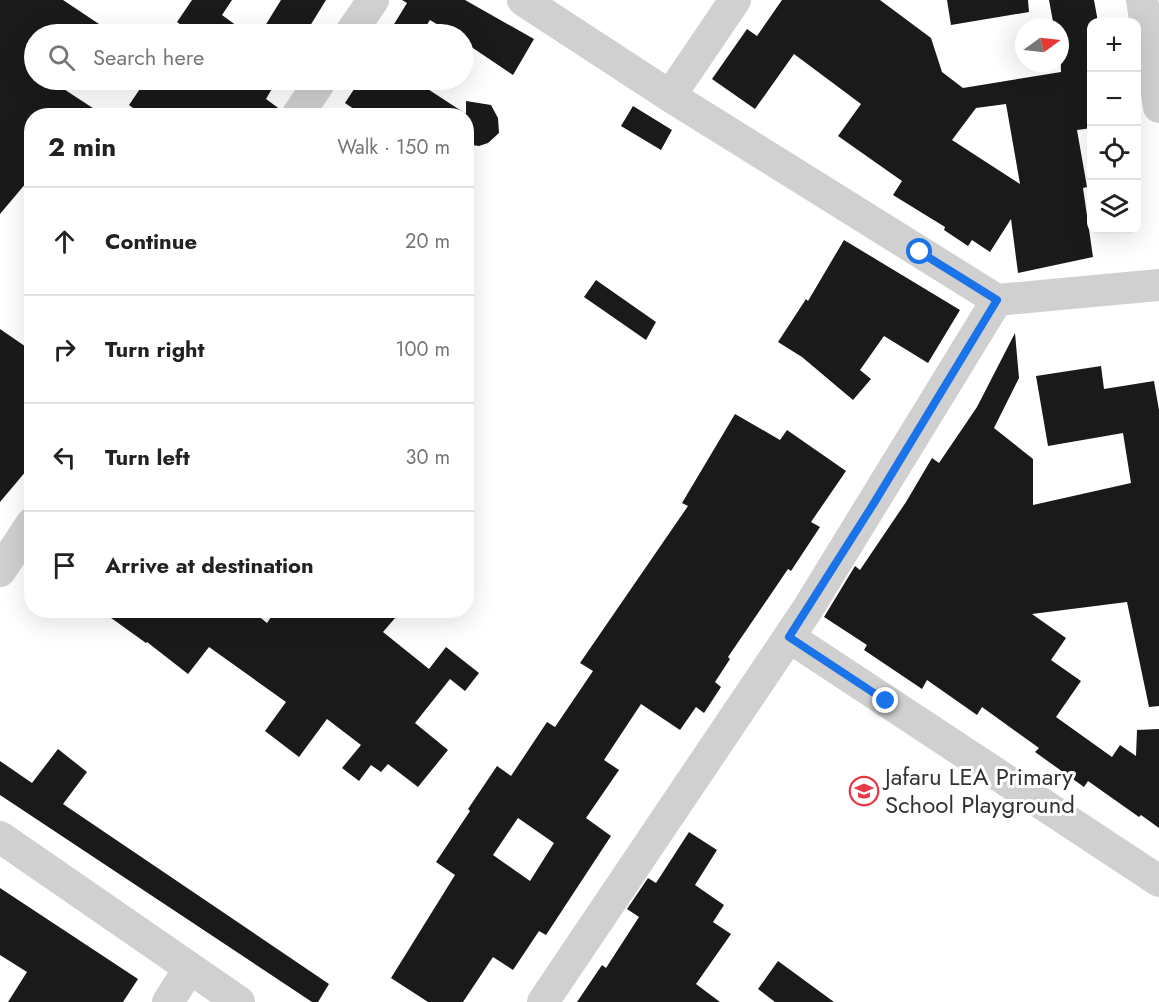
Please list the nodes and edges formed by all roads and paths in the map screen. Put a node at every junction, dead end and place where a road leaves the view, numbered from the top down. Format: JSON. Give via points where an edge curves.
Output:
{"nodes":[{"id":1,"x":373,"y":0,"type":"edge"},
{"id":2,"x":523,"y":0,"type":"edge"},
{"id":3,"x":735,"y":0,"type":"edge"},
{"id":4,"x":1142,"y":0,"type":"edge"},
{"id":5,"x":357,"y":24,"type":"edge"},
{"id":6,"x":314,"y":90,"type":"edge"},
{"id":7,"x":670,"y":96,"type":"junction"},
{"id":8,"x":1159,"y":107,"type":"edge"},
{"id":9,"x":302,"y":108,"type":"edge"},
{"id":10,"x":1159,"y":285,"type":"edge"},
{"id":11,"x":997,"y":300,"type":"junction"},
{"id":12,"x":24,"y":535,"type":"edge"},
{"id":13,"x":0,"y":572,"type":"edge"},
{"id":14,"x":789,"y":637,"type":"junction"},
{"id":15,"x":0,"y":837,"type":"edge"},
{"id":16,"x":1159,"y":881,"type":"edge"},
{"id":17,"x":189,"y":969,"type":"junction"},
{"id":18,"x":168,"y":1002,"type":"edge"},
{"id":19,"x":239,"y":1002,"type":"edge"},
{"id":20,"x":543,"y":1002,"type":"edge"}],
"edges":[{"from":1,"to":5,"type":"street"},
{"from":2,"to":7,"type":"street"},
{"from":3,"to":7,"type":"street"},
{"from":4,"to":8,"type":"street"},
{"from":6,"to":9,"type":"street"},
{"from":7,"to":11,"type":"street"},
{"from":10,"to":11,"type":"street"},
{"from":11,"to":14,"type":"street"},
{"from":12,"to":13,"type":"street"},
{"from":14,"to":16,"type":"street"},
{"from":14,"to":20,"type":"street"},
{"from":15,"to":17,"type":"street"},
{"from":17,"to":18,"type":"street"},
{"from":17,"to":19,"type":"street"}]}
